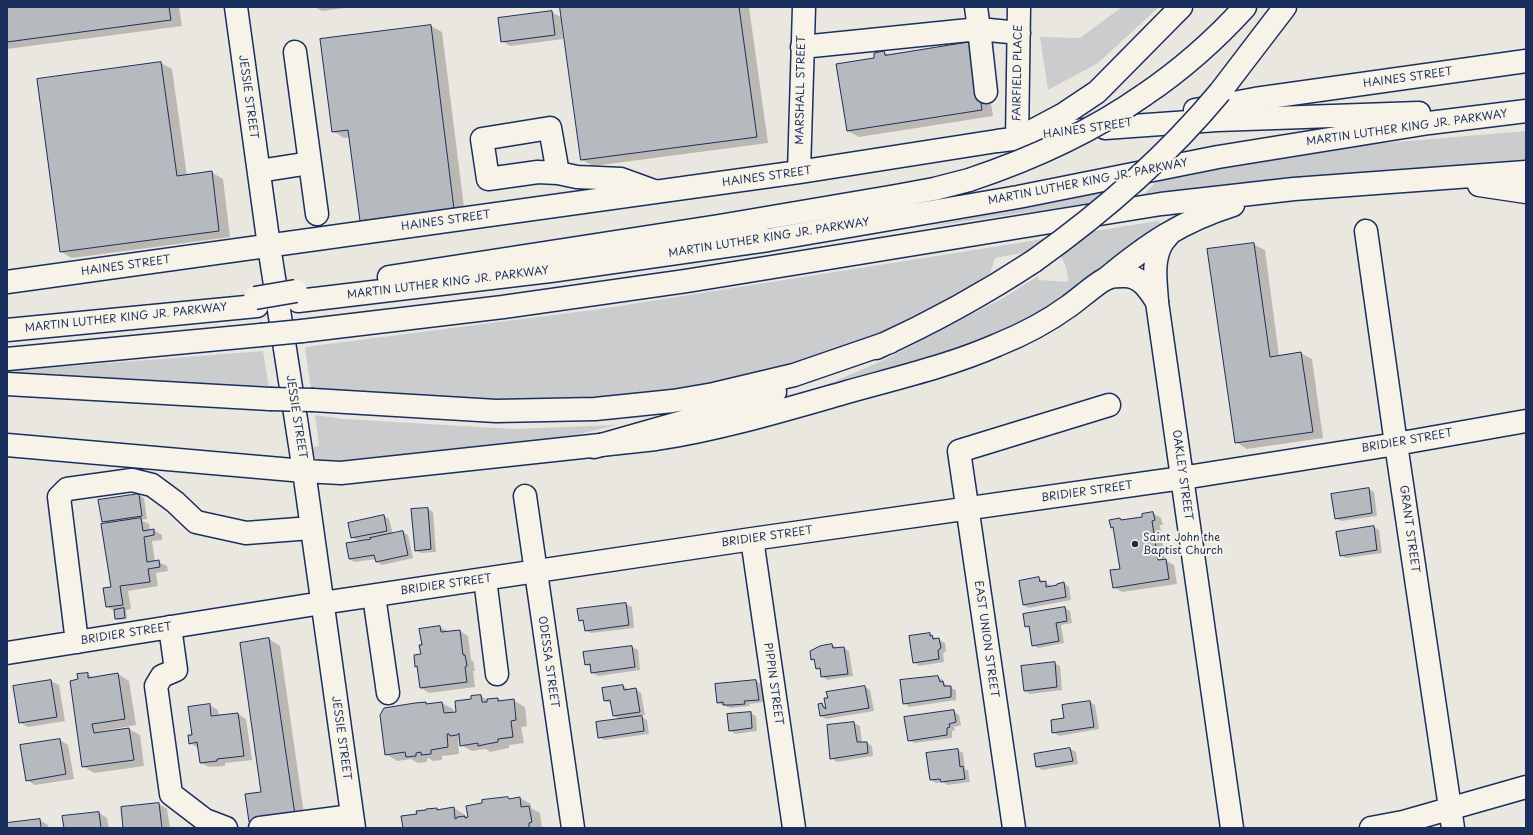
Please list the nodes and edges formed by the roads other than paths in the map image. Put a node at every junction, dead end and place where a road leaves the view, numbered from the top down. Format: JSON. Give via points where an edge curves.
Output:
{"nodes":[{"id":1,"x":236,"y":7,"type":"edge"},
{"id":2,"x":804,"y":7,"type":"edge"},
{"id":3,"x":976,"y":7,"type":"edge"},
{"id":4,"x":1019,"y":7,"type":"edge"},
{"id":5,"x":1181,"y":7,"type":"edge"},
{"id":6,"x":1245,"y":7,"type":"edge"},
{"id":7,"x":1285,"y":7,"type":"edge"},
{"id":8,"x":979,"y":29,"type":"junction"},
{"id":9,"x":1019,"y":33,"type":"junction"},
{"id":10,"x":802,"y":47,"type":"junction"},
{"id":11,"x":294,"y":52,"type":"dead end"},
{"id":12,"x":1526,"y":61,"type":"edge"},
{"id":13,"x":986,"y":92,"type":"dead end"},
{"id":14,"x":1526,"y":110,"type":"edge"},
{"id":15,"x":1105,"y":128,"type":"junction"},
{"id":16,"x":1017,"y":139,"type":"junction"},
{"id":17,"x":310,"y":163,"type":"junction"},
{"id":18,"x":259,"y":171,"type":"junction"},
{"id":19,"x":799,"y":172,"type":"junction"},
{"id":20,"x":1526,"y":172,"type":"edge"},
{"id":21,"x":558,"y":173,"type":"dead end"},
{"id":22,"x":1416,"y":180,"type":"junction"},
{"id":23,"x":1294,"y":189,"type":"junction"},
{"id":24,"x":657,"y":192,"type":"junction"},
{"id":25,"x":1526,"y":192,"type":"edge"},
{"id":26,"x":317,"y":214,"type":"dead end"},
{"id":27,"x":1172,"y":230,"type":"junction"},
{"id":28,"x":1366,"y":231,"type":"dead end"},
{"id":29,"x":269,"y":246,"type":"junction"},
{"id":30,"x":1107,"y":278,"type":"junction"},
{"id":31,"x":7,"y":282,"type":"edge"},
{"id":32,"x":297,"y":296,"type":"junction"},
{"id":33,"x":1157,"y":302,"type":"junction"},
{"id":34,"x":7,"y":330,"type":"edge"},
{"id":35,"x":890,"y":342,"type":"junction"},
{"id":36,"x":7,"y":359,"type":"edge"},
{"id":37,"x":7,"y":384,"type":"edge"},
{"id":38,"x":1109,"y":405,"type":"dead end"},
{"id":39,"x":1526,"y":421,"type":"edge"},
{"id":40,"x":1396,"y":444,"type":"junction"},
{"id":41,"x":7,"y":445,"type":"edge"},
{"id":42,"x":594,"y":447,"type":"junction"},
{"id":43,"x":304,"y":471,"type":"junction"},
{"id":44,"x":1182,"y":478,"type":"junction"},
{"id":45,"x":525,"y":496,"type":"dead end"},
{"id":46,"x":967,"y":509,"type":"junction"},
{"id":47,"x":311,"y":528,"type":"junction"},
{"id":48,"x":752,"y":539,"type":"junction"},
{"id":49,"x":535,"y":572,"type":"junction"},
{"id":50,"x":485,"y":580,"type":"junction"},
{"id":51,"x":374,"y":596,"type":"junction"},
{"id":52,"x":322,"y":603,"type":"junction"},
{"id":53,"x":170,"y":628,"type":"junction"},
{"id":54,"x":78,"y":642,"type":"junction"},
{"id":55,"x":7,"y":653,"type":"edge"},
{"id":56,"x":497,"y":674,"type":"dead end"},
{"id":57,"x":388,"y":692,"type":"dead end"},
{"id":58,"x":1526,"y":786,"type":"edge"},
{"id":59,"x":1452,"y":818,"type":"edge"},
{"id":60,"x":353,"y":822,"type":"edge"},
{"id":61,"x":226,"y":828,"type":"edge"},
{"id":62,"x":260,"y":828,"type":"edge"},
{"id":63,"x":573,"y":828,"type":"edge"},
{"id":64,"x":794,"y":828,"type":"edge"},
{"id":65,"x":1014,"y":828,"type":"edge"},
{"id":66,"x":1232,"y":828,"type":"edge"},
{"id":67,"x":1371,"y":828,"type":"edge"}],
"edges":[{"from":1,"to":18,"type":"main road","name":"JESSIE STREET"},
{"from":2,"to":10,"type":"main road","name":"MARSHALL STREET"},
{"from":3,"to":8,"type":"main road"},
{"from":4,"to":9,"type":"main road","name":"FAIRFIELD PLACE"},
{"from":5,"to":16,"type":"main road","via":[[1097,92],[1064,114]]},
{"from":6,"to":32,"type":"main road","bridge":true,"via":[[1219,34],[1163,83],[1102,123],[1051,149],[969,180],[896,196]]},
{"from":7,"to":35,"type":"main road","bridge":true,"via":[[1220,92],[1174,143],[1098,213],[1034,261],[978,296]]},
{"from":8,"to":9,"type":"main road"},
{"from":8,"to":10,"type":"main road"},
{"from":8,"to":13,"type":"main road"},
{"from":9,"to":16,"type":"main road","name":"FAIRFIELD PLACE"},
{"from":10,"to":19,"type":"main road","name":"MARSHALL STREET"},
{"from":11,"to":17,"type":"main road"},
{"from":12,"to":15,"type":"main road","name":"HAINES STREET","via":[[1255,99]]},
{"from":14,"to":15,"type":"main road","via":[[1217,120]]},
{"from":14,"to":32,"type":"main road","name":"MARTIN LUTHER KING JR. PARKWAY","via":[[1218,157],[1018,197],[768,240],[550,271]]},
{"from":15,"to":16,"type":"main road","name":"HAINES STREET"},
{"from":16,"to":19,"type":"main road","name":"HAINES STREET"},
{"from":17,"to":18,"type":"main road"},
{"from":17,"to":26,"type":"main road"},
{"from":18,"to":29,"type":"main road","name":"JESSIE STREET"},
{"from":19,"to":24,"type":"main road","name":"HAINES STREET"},
{"from":20,"to":22,"type":"main road"},
{"from":21,"to":24,"type":"main road","via":[[578,177],[621,179]]},
{"from":22,"to":23,"type":"main road"},
{"from":22,"to":25,"type":"main road"},
{"from":23,"to":27,"type":"main road","via":[[1213,211]]},
{"from":23,"to":36,"type":"main road","bridge":true,"via":[[1114,211],[793,265],[564,299],[302,331]]},
{"from":24,"to":29,"type":"main road","name":"HAINES STREET"},
{"from":27,"to":30,"type":"main road","via":[[1136,254]]},
{"from":27,"to":33,"type":"main road","via":[[1161,245],[1156,258]]},
{"from":28,"to":40,"type":"main road","name":"GRANT STREET"},
{"from":29,"to":31,"type":"main road","name":"HAINES STREET"},
{"from":29,"to":43,"type":"main road","name":"JESSIE STREET"},
{"from":30,"to":33,"type":"main road","name":"OAKLEY STREET","via":[[1137,278],[1148,287]]},
{"from":30,"to":42,"type":"main road","via":[[1048,320],[1023,334],[967,358],[720,426]]},
{"from":32,"to":34,"type":"main road","name":"MARTIN LUTHER KING JR. PARKWAY","via":[[124,319]]},
{"from":33,"to":44,"type":"main road","name":"OAKLEY STREET"},
{"from":35,"to":37,"type":"main road","bridge":true,"via":[[794,375],[714,394],[595,409],[496,411]]},
{"from":35,"to":42,"type":"main road","via":[[801,383],[731,408]]},
{"from":38,"to":46,"type":"main road","name":"EAST UNION STREET","via":[[960,451]]},
{"from":39,"to":40,"type":"main road","name":"BRIDIER STREET"},
{"from":40,"to":44,"type":"main road","name":"BRIDIER STREET"},
{"from":40,"to":59,"type":"main road","name":"GRANT STREET"},
{"from":41,"to":43,"type":"main road"},
{"from":42,"to":43,"type":"main road","via":[[362,472]]},
{"from":43,"to":47,"type":"main road","name":"JESSIE STREET"},
{"from":44,"to":46,"type":"main road","name":"BRIDIER STREET"},
{"from":44,"to":66,"type":"main road","name":"OAKLEY STREET"},
{"from":45,"to":49,"type":"main road","name":"ODESSA STREET"},
{"from":46,"to":48,"type":"main road","name":"BRIDIER STREET"},
{"from":46,"to":65,"type":"main road","name":"EAST UNION STREET"},
{"from":47,"to":52,"type":"main road","name":"JESSIE STREET"},
{"from":47,"to":54,"type":"main road","via":[[246,533],[196,522],[152,485],[132,480],[67,489],[59,497]]},
{"from":48,"to":49,"type":"main road","name":"BRIDIER STREET"},
{"from":48,"to":64,"type":"main road","name":"PIPPIN STREET"},
{"from":49,"to":50,"type":"main road","name":"BRIDIER STREET"},
{"from":49,"to":63,"type":"main road","name":"ODESSA STREET"},
{"from":50,"to":51,"type":"main road","name":"BRIDIER STREET"},
{"from":50,"to":56,"type":"main road"},
{"from":51,"to":52,"type":"main road","name":"BRIDIER STREET"},
{"from":51,"to":57,"type":"main road"},
{"from":52,"to":53,"type":"main road","name":"BRIDIER STREET"},
{"from":52,"to":60,"type":"main road","name":"JESSIE STREET"},
{"from":53,"to":54,"type":"main road","name":"BRIDIER STREET"},
{"from":53,"to":61,"type":"main road","via":[[176,670],[162,676],[156,686],[171,794],[205,820]]},
{"from":54,"to":55,"type":"main road","name":"BRIDIER STREET"},
{"from":58,"to":59,"type":"main road"},
{"from":59,"to":67,"type":"main road","via":[[1403,822]]},
{"from":60,"to":62,"type":"main road"}]}
